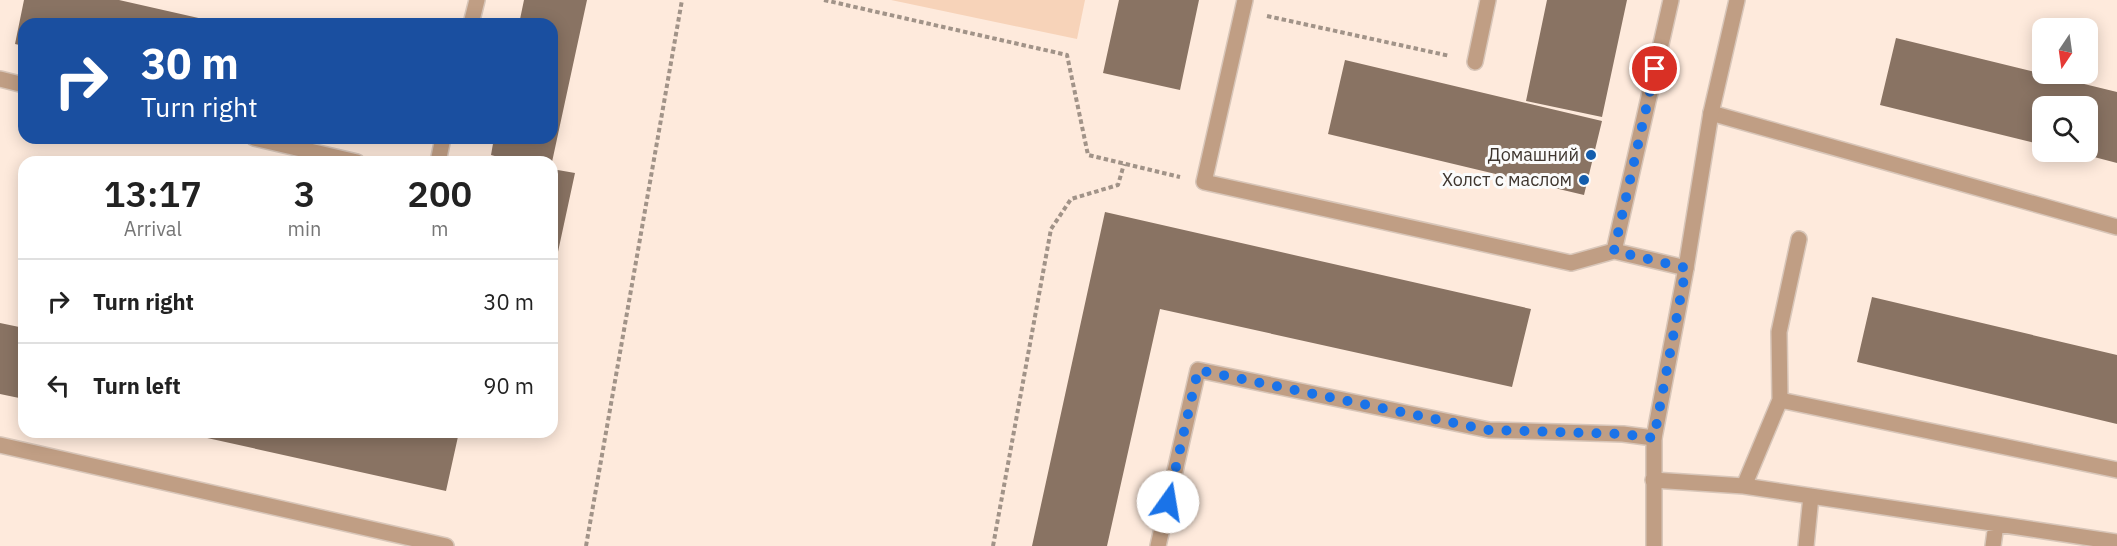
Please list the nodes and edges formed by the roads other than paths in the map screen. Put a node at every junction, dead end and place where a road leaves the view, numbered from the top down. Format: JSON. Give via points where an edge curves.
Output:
{"nodes":[{"id":1,"x":477,"y":0,"type":"edge"},
{"id":2,"x":1488,"y":0,"type":"edge"},
{"id":3,"x":1671,"y":0,"type":"edge"},
{"id":4,"x":1737,"y":0,"type":"edge"},
{"id":5,"x":1244,"y":5,"type":"edge"},
{"id":6,"x":472,"y":18,"type":"edge"},
{"id":7,"x":1475,"y":62,"type":"road end"},
{"id":8,"x":0,"y":79,"type":"edge"},
{"id":9,"x":18,"y":84,"type":"edge"},
{"id":10,"x":1711,"y":113,"type":"junction"},
{"id":11,"x":280,"y":144,"type":"edge"},
{"id":12,"x":331,"y":156,"type":"edge"},
{"id":13,"x":2117,"y":227,"type":"edge"},
{"id":14,"x":1799,"y":239,"type":"dead end"},
{"id":15,"x":1614,"y":251,"type":"junction"},
{"id":16,"x":1686,"y":268,"type":"junction"},
{"id":17,"x":1780,"y":400,"type":"junction"},
{"id":18,"x":1654,"y":438,"type":"junction"},
{"id":19,"x":0,"y":445,"type":"edge"},
{"id":20,"x":2117,"y":470,"type":"edge"},
{"id":21,"x":1653,"y":480,"type":"junction"},
{"id":22,"x":1744,"y":486,"type":"junction"},
{"id":23,"x":1810,"y":496,"type":"junction"},
{"id":24,"x":1996,"y":524,"type":"junction"},
{"id":25,"x":2117,"y":542,"type":"edge"},
{"id":26,"x":446,"y":546,"type":"edge"},
{"id":27,"x":1158,"y":546,"type":"edge"},
{"id":28,"x":1654,"y":546,"type":"edge"},
{"id":29,"x":1806,"y":546,"type":"edge"},
{"id":30,"x":1993,"y":546,"type":"edge"}],
"edges":[{"from":1,"to":6,"type":"street"},
{"from":2,"to":7,"type":"street"},
{"from":3,"to":15,"type":"street"},
{"from":4,"to":10,"type":"street"},
{"from":5,"to":15,"type":"street","via":[[1204,182],[1571,263]]},
{"from":8,"to":9,"type":"street"},
{"from":10,"to":13,"type":"street"},
{"from":10,"to":16,"type":"street"},
{"from":11,"to":12,"type":"street"},
{"from":14,"to":17,"type":"street","via":[[1779,332]]},
{"from":15,"to":16,"type":"street"},
{"from":16,"to":18,"type":"street"},
{"from":17,"to":20,"type":"street"},
{"from":17,"to":22,"type":"street"},
{"from":18,"to":21,"type":"street"},
{"from":18,"to":27,"type":"street","via":[[1488,430],[1198,370]]},
{"from":19,"to":26,"type":"street"},
{"from":21,"to":22,"type":"street"},
{"from":21,"to":28,"type":"street"},
{"from":22,"to":23,"type":"street"},
{"from":23,"to":24,"type":"street"},
{"from":23,"to":29,"type":"street"},
{"from":24,"to":25,"type":"street"},
{"from":24,"to":30,"type":"street"}]}
